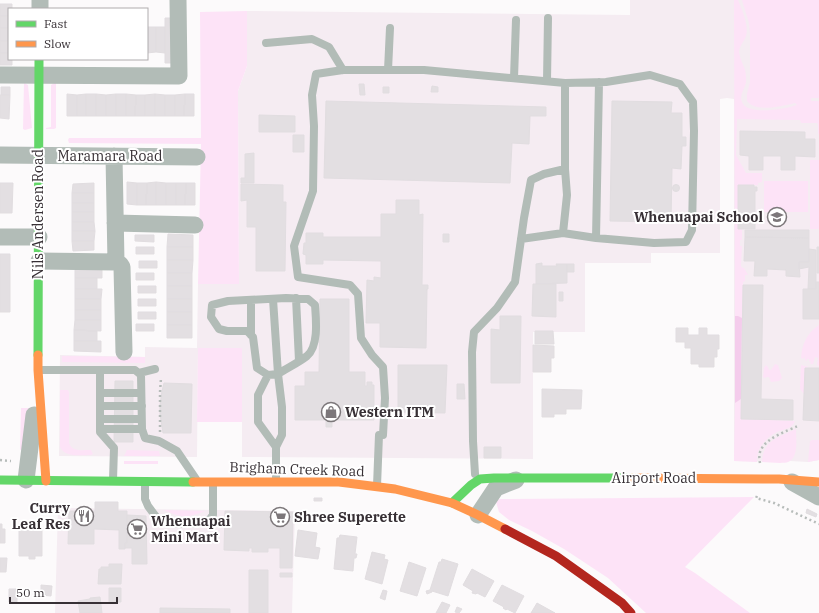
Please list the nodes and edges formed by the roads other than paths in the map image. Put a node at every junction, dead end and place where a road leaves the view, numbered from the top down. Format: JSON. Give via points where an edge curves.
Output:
{"nodes":[{"id":1,"x":178,"y":0,"type":"edge"},
{"id":2,"x":548,"y":18,"type":"dead end"},
{"id":3,"x":516,"y":20,"type":"dead end"},
{"id":4,"x":390,"y":28,"type":"dead end"},
{"id":5,"x":266,"y":43,"type":"dead end"},
{"id":6,"x":39,"y":67,"type":"edge"},
{"id":7,"x":343,"y":70,"type":"junction"},
{"id":8,"x":388,"y":70,"type":"junction"},
{"id":9,"x":0,"y":75,"type":"edge"},
{"id":10,"x":514,"y":78,"type":"junction"},
{"id":11,"x":547,"y":81,"type":"junction"},
{"id":12,"x":599,"y":82,"type":"junction"},
{"id":13,"x":565,"y":83,"type":"junction"},
{"id":14,"x":0,"y":155,"type":"edge"},
{"id":15,"x":38,"y":156,"type":"junction"},
{"id":16,"x":114,"y":156,"type":"junction"},
{"id":17,"x":197,"y":156,"type":"dead end"},
{"id":18,"x":564,"y":169,"type":"junction"},
{"id":19,"x":115,"y":223,"type":"junction"},
{"id":20,"x":195,"y":225,"type":"dead end"},
{"id":21,"x":563,"y":233,"type":"junction"},
{"id":22,"x":0,"y":236,"type":"edge"},
{"id":23,"x":39,"y":237,"type":"junction"},
{"id":24,"x":596,"y":238,"type":"junction"},
{"id":25,"x":521,"y":239,"type":"junction"},
{"id":26,"x":39,"y":261,"type":"junction"},
{"id":27,"x":116,"y":262,"type":"junction"},
{"id":28,"x":296,"y":298,"type":"junction"},
{"id":29,"x":273,"y":299,"type":"junction"},
{"id":30,"x":251,"y":300,"type":"junction"},
{"id":31,"x":251,"y":335,"type":"junction"},
{"id":32,"x":124,"y":352,"type":"dead end"},
{"id":33,"x":299,"y":361,"type":"junction"},
{"id":34,"x":155,"y":369,"type":"dead end"},
{"id":35,"x":38,"y":370,"type":"junction"},
{"id":36,"x":100,"y":370,"type":"junction"},
{"id":37,"x":139,"y":373,"type":"junction"},
{"id":38,"x":278,"y":374,"type":"junction"},
{"id":39,"x":268,"y":375,"type":"junction"},
{"id":40,"x":100,"y":393,"type":"junction"},
{"id":41,"x":141,"y":393,"type":"junction"},
{"id":42,"x":100,"y":406,"type":"junction"},
{"id":43,"x":142,"y":406,"type":"junction"},
{"id":44,"x":100,"y":419,"type":"junction"},
{"id":45,"x":142,"y":419,"type":"junction"},
{"id":46,"x":100,"y":429,"type":"junction"},
{"id":47,"x":142,"y":429,"type":"junction"},
{"id":48,"x":276,"y":447,"type":"junction"},
{"id":49,"x":819,"y":472,"type":"edge"},
{"id":50,"x":475,"y":474,"type":"dead end"},
{"id":51,"x":522,"y":478,"type":"junction"},
{"id":52,"x":786,"y":479,"type":"junction"},
{"id":53,"x":0,"y":480,"type":"edge"},
{"id":54,"x":26,"y":480,"type":"junction"},
{"id":55,"x":46,"y":481,"type":"junction"},
{"id":56,"x":113,"y":481,"type":"junction"},
{"id":57,"x":145,"y":481,"type":"junction"},
{"id":58,"x":197,"y":481,"type":"junction"},
{"id":59,"x":213,"y":481,"type":"junction"},
{"id":60,"x":276,"y":481,"type":"junction"},
{"id":61,"x":819,"y":482,"type":"edge"},
{"id":62,"x":377,"y":486,"type":"junction"},
{"id":63,"x":819,"y":497,"type":"edge"},
{"id":64,"x":452,"y":503,"type":"junction"},
{"id":65,"x":478,"y":515,"type":"junction"},
{"id":66,"x":631,"y":613,"type":"edge"}],
"edges":[{"from":1,"to":6,"type":"street","via":[[179,76]]},
{"from":2,"to":11,"type":"lane"},
{"from":3,"to":10,"type":"lane"},
{"from":4,"to":8,"type":"lane"},
{"from":5,"to":7,"type":"lane","via":[[312,39],[329,47]]},
{"from":6,"to":9,"type":"street"},
{"from":6,"to":15,"type":"street","name":"Nils Andersen Road"},
{"from":7,"to":8,"type":"lane"},
{"from":7,"to":62,"type":"lane","via":[[316,74],[312,95],[313,192],[294,246],[298,277],[350,285],[358,294],[362,338],[383,367],[385,398]]},
{"from":8,"to":10,"type":"lane","via":[[424,70]]},
{"from":10,"to":11,"type":"lane"},
{"from":11,"to":13,"type":"lane"},
{"from":12,"to":13,"type":"lane"},
{"from":12,"to":24,"type":"lane"},
{"from":12,"to":24,"type":"lane","via":[[650,75],[680,84],[693,102],[693,215],[692,230],[686,242],[654,243]]},
{"from":13,"to":18,"type":"lane"},
{"from":14,"to":15,"type":"street","name":"Maramara Road"},
{"from":15,"to":16,"type":"street","name":"Maramara Road"},
{"from":15,"to":23,"type":"street","name":"Nils Andersen Road"},
{"from":16,"to":17,"type":"street","name":"Maramara Road"},
{"from":16,"to":19,"type":"street"},
{"from":18,"to":21,"type":"lane","via":[[567,195]]},
{"from":18,"to":25,"type":"lane","via":[[531,180]]},
{"from":19,"to":20,"type":"street"},
{"from":19,"to":27,"type":"street"},
{"from":21,"to":24,"type":"lane"},
{"from":21,"to":25,"type":"lane"},
{"from":22,"to":23,"type":"street"},
{"from":23,"to":26,"type":"street","name":"Nils Andersen Road"},
{"from":25,"to":50,"type":"lane","via":[[515,282],[497,308],[474,332],[472,352]]},
{"from":26,"to":27,"type":"street"},
{"from":26,"to":35,"type":"street","name":"Nils Andersen Road"},
{"from":27,"to":32,"type":"street","via":[[122,267]]},
{"from":28,"to":29,"type":"lane"},
{"from":28,"to":33,"type":"lane"},
{"from":28,"to":33,"type":"lane","via":[[308,299],[315,305],[314,345],[308,355]]},
{"from":29,"to":30,"type":"lane"},
{"from":29,"to":38,"type":"lane"},
{"from":30,"to":31,"type":"lane"},
{"from":30,"to":31,"type":"lane","via":[[228,300],[212,305],[211,317],[219,329],[247,331]]},
{"from":31,"to":39,"type":"lane","via":[[254,337],[257,368]]},
{"from":33,"to":38,"type":"lane"},
{"from":34,"to":37,"type":"lane"},
{"from":35,"to":36,"type":"lane"},
{"from":35,"to":54,"type":"street","name":"Nils Andersen Road"},
{"from":35,"to":55,"type":"street","name":"Nils Andersen Road"},
{"from":36,"to":37,"type":"lane","via":[[135,370]]},
{"from":36,"to":40,"type":"lane"},
{"from":37,"to":41,"type":"lane"},
{"from":38,"to":39,"type":"lane"},
{"from":38,"to":48,"type":"lane","via":[[286,435]]},
{"from":39,"to":48,"type":"lane","via":[[258,395],[258,422]]},
{"from":40,"to":41,"type":"lane"},
{"from":40,"to":42,"type":"lane"},
{"from":41,"to":43,"type":"lane"},
{"from":42,"to":43,"type":"lane"},
{"from":42,"to":44,"type":"lane"},
{"from":43,"to":45,"type":"lane"},
{"from":44,"to":45,"type":"lane"},
{"from":44,"to":46,"type":"lane"},
{"from":45,"to":47,"type":"lane"},
{"from":46,"to":47,"type":"lane"},
{"from":46,"to":56,"type":"lane","via":[[114,448]]},
{"from":47,"to":58,"type":"lane","via":[[145,438],[159,441],[177,451]]},
{"from":48,"to":60,"type":"lane"},
{"from":49,"to":52,"type":"street","name":"Airport Road"},
{"from":51,"to":52,"type":"street","name":"Airport Road"},
{"from":51,"to":64,"type":"street","name":"Airport Road","via":[[480,479]]},
{"from":51,"to":65,"type":"street","name":"Airport Road","via":[[496,488]]},
{"from":52,"to":61,"type":"street","name":"Airport Road"},
{"from":52,"to":63,"type":"street","name":"Airport Road"},
{"from":53,"to":54,"type":"street","name":"Brigham Creek Road"},
{"from":54,"to":55,"type":"street","name":"Brigham Creek Road"},
{"from":55,"to":56,"type":"street","name":"Brigham Creek Road"},
{"from":56,"to":57,"type":"street","name":"Brigham Creek Road"},
{"from":57,"to":58,"type":"street","name":"Brigham Creek Road"},
{"from":57,"to":59,"type":"lane","via":[[145,499],[157,518],[166,523],[186,524],[210,519],[213,515]]},
{"from":58,"to":59,"type":"street","name":"Brigham Creek Road"},
{"from":59,"to":60,"type":"street","name":"Brigham Creek Road"},
{"from":60,"to":62,"type":"street","name":"Brigham Creek Road","via":[[339,482]]},
{"from":62,"to":64,"type":"street","name":"Brigham Creek Road"},
{"from":64,"to":65,"type":"street","name":"Brigham Creek Road"},
{"from":65,"to":66,"type":"street","name":"Brigham Creek Road","via":[[556,556],[622,603]]}]}
